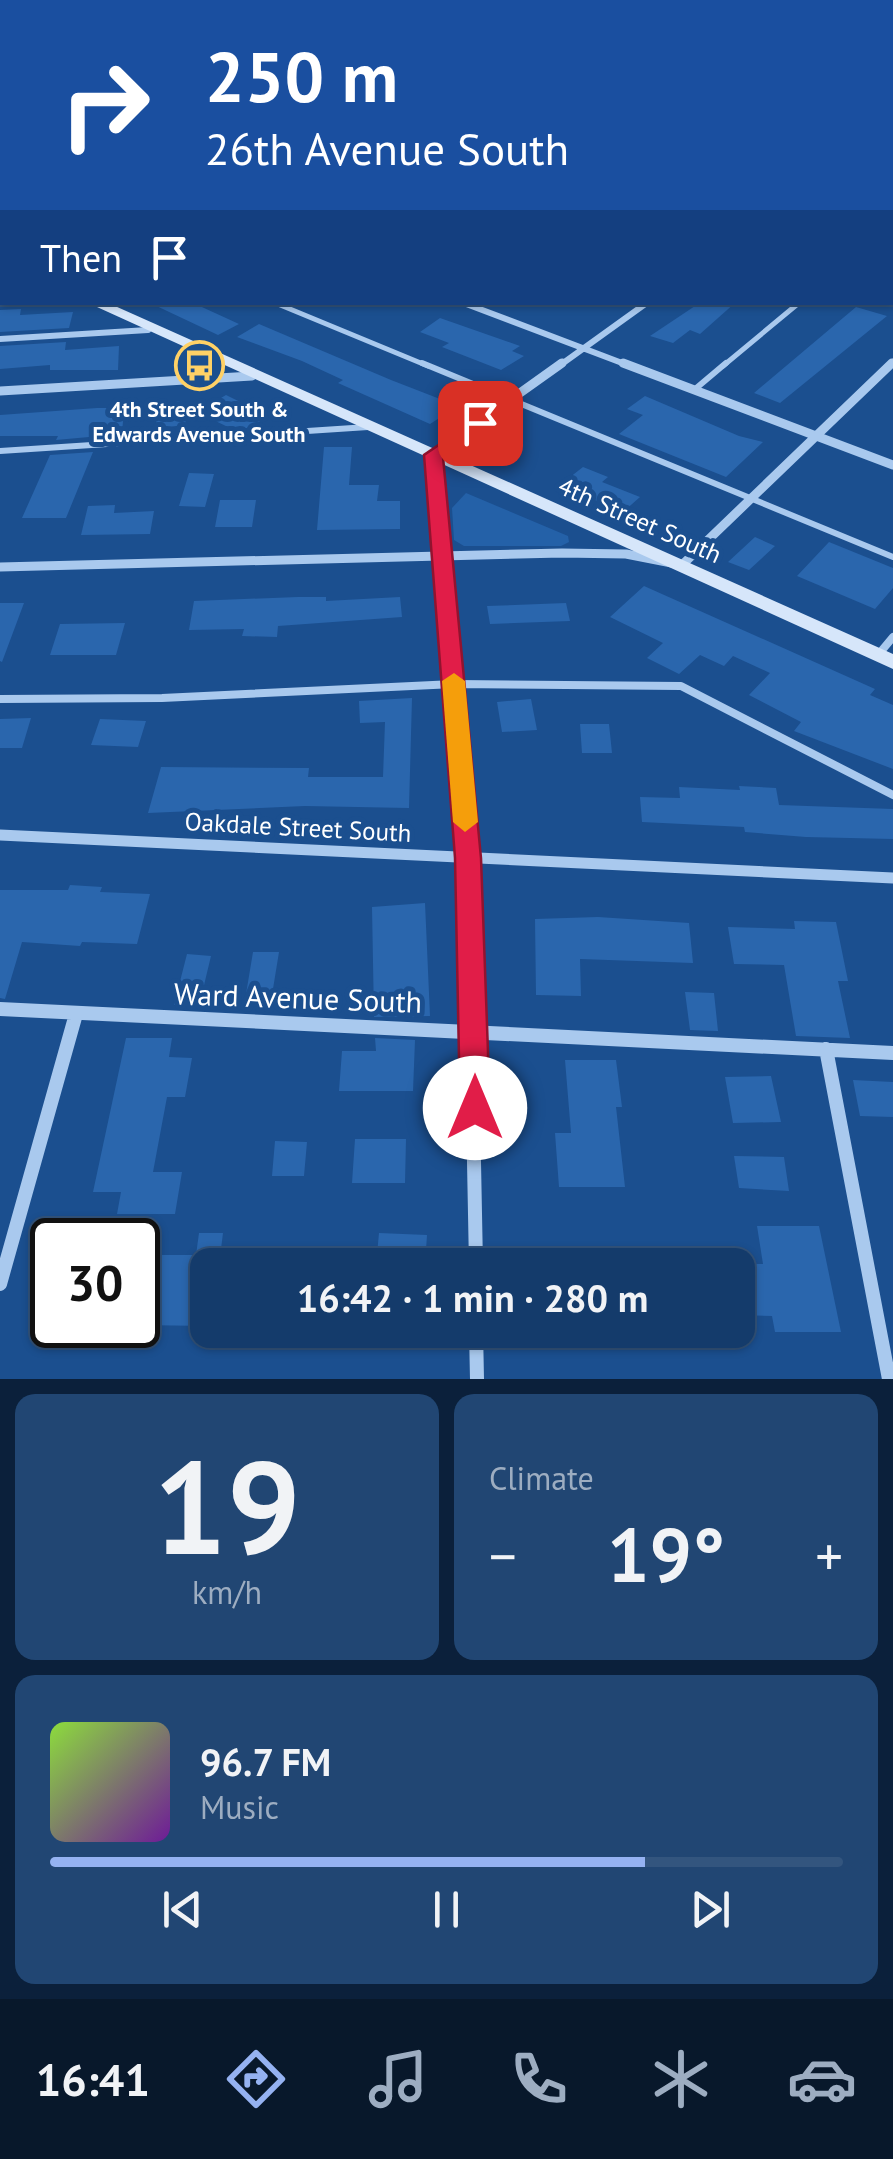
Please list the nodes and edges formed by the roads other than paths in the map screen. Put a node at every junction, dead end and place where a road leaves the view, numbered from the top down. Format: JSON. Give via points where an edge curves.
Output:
{"nodes":[{"id":1,"x":98,"y":305,"type":"edge"},
{"id":2,"x":280,"y":305,"type":"edge"},
{"id":3,"x":468,"y":305,"type":"edge"},
{"id":4,"x":487,"y":305,"type":"edge"},
{"id":5,"x":644,"y":305,"type":"edge"},
{"id":6,"x":796,"y":305,"type":"edge"},
{"id":7,"x":480,"y":310,"type":"junction"},
{"id":8,"x":148,"y":330,"type":"junction"},
{"id":9,"x":0,"y":339,"type":"edge"},
{"id":10,"x":583,"y":349,"type":"junction"},
{"id":11,"x":893,"y":362,"type":"edge"},
{"id":12,"x":252,"y":376,"type":"junction"},
{"id":13,"x":694,"y":390,"type":"junction"},
{"id":14,"x":0,"y":391,"type":"edge"},
{"id":15,"x":512,"y":400,"type":"junction"},
{"id":16,"x":368,"y":427,"type":"junction"},
{"id":17,"x":814,"y":435,"type":"junction"},
{"id":18,"x":0,"y":451,"type":"edge"},
{"id":19,"x":433,"y":455,"type":"junction"},
{"id":20,"x":893,"y":465,"type":"edge"},
{"id":21,"x":749,"y":499,"type":"junction"},
{"id":22,"x":893,"y":557,"type":"edge"},
{"id":23,"x":442,"y":559,"type":"junction"},
{"id":24,"x":682,"y":565,"type":"junction"},
{"id":25,"x":0,"y":567,"type":"edge"},
{"id":26,"x":893,"y":637,"type":"edge"},
{"id":27,"x":886,"y":658,"type":"edge"},
{"id":28,"x":454,"y":684,"type":"junction"},
{"id":29,"x":0,"y":699,"type":"edge"},
{"id":30,"x":893,"y":795,"type":"edge"},
{"id":31,"x":0,"y":835,"type":"edge"},
{"id":32,"x":468,"y":858,"type":"junction"},
{"id":33,"x":893,"y":878,"type":"edge"},
{"id":34,"x":0,"y":1008,"type":"edge"},
{"id":35,"x":76,"y":1014,"type":"junction"},
{"id":36,"x":474,"y":1030,"type":"junction"},
{"id":37,"x":826,"y":1049,"type":"junction"},
{"id":38,"x":893,"y":1053,"type":"edge"},
{"id":39,"x":476,"y":1248,"type":"edge"},
{"id":40,"x":0,"y":1284,"type":"edge"},
{"id":41,"x":476,"y":1348,"type":"edge"},
{"id":42,"x":477,"y":1379,"type":"edge"},
{"id":43,"x":889,"y":1379,"type":"edge"}],
"edges":[{"from":1,"to":8,"type":"street","name":"4th Street South"},
{"from":2,"to":15,"type":"lane"},
{"from":3,"to":7,"type":"street"},
{"from":4,"to":7,"type":"lane"},
{"from":5,"to":10,"type":"street"},
{"from":6,"to":13,"type":"lane"},
{"from":7,"to":10,"type":"street"},
{"from":8,"to":9,"type":"street"},
{"from":8,"to":12,"type":"street","name":"4th Street South"},
{"from":10,"to":13,"type":"street"},
{"from":10,"to":15,"type":"street"},
{"from":11,"to":17,"type":"street"},
{"from":12,"to":14,"type":"street"},
{"from":12,"to":16,"type":"street","name":"4th Street South"},
{"from":13,"to":17,"type":"street"},
{"from":15,"to":19,"type":"street"},
{"from":15,"to":21,"type":"lane"},
{"from":16,"to":18,"type":"lane"},
{"from":16,"to":19,"type":"street","name":"4th Street South"},
{"from":17,"to":20,"type":"street"},
{"from":17,"to":21,"type":"street"},
{"from":19,"to":23,"type":"street"},
{"from":19,"to":24,"type":"street","name":"4th Street South"},
{"from":21,"to":22,"type":"lane"},
{"from":21,"to":24,"type":"street"},
{"from":23,"to":24,"type":"street","via":[[594,554]]},
{"from":23,"to":25,"type":"street"},
{"from":23,"to":28,"type":"street"},
{"from":24,"to":27,"type":"street","name":"4th Street South"},
{"from":26,"to":27,"type":"lane"},
{"from":28,"to":29,"type":"lane"},
{"from":28,"to":30,"type":"lane","via":[[681,686]]},
{"from":28,"to":32,"type":"street"},
{"from":31,"to":32,"type":"street","name":"Oakdale Street South"},
{"from":32,"to":33,"type":"street","name":"Oakdale Street South"},
{"from":32,"to":36,"type":"street"},
{"from":34,"to":35,"type":"street","name":"Ward Avenue South"},
{"from":35,"to":36,"type":"street","name":"Ward Avenue South"},
{"from":35,"to":40,"type":"street"},
{"from":36,"to":37,"type":"street","name":"Ward Avenue South"},
{"from":36,"to":39,"type":"street"},
{"from":37,"to":38,"type":"street","name":"Ward Avenue South"},
{"from":37,"to":43,"type":"street"},
{"from":41,"to":42,"type":"street"}]}
